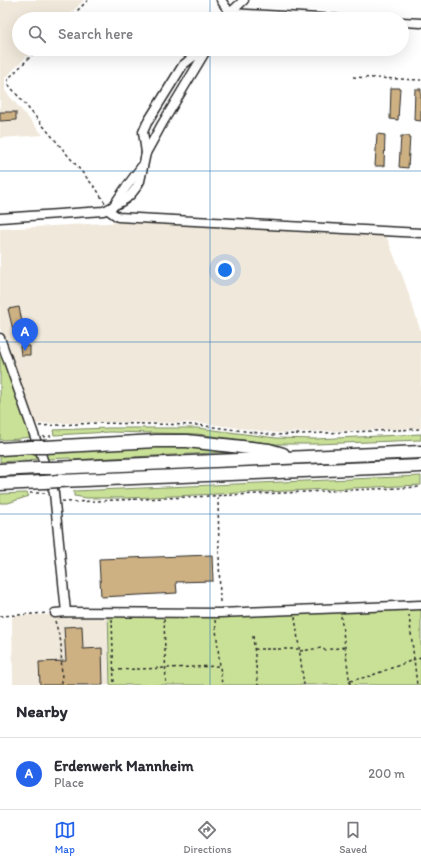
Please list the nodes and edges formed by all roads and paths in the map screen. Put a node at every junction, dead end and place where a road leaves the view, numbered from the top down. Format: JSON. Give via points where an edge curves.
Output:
{"nodes":[{"id":1,"x":88,"y":0,"type":"edge"},
{"id":2,"x":221,"y":0,"type":"edge"},
{"id":3,"x":244,"y":0,"type":"edge"},
{"id":4,"x":76,"y":12,"type":"edge"},
{"id":5,"x":226,"y":12,"type":"edge"},
{"id":6,"x":232,"y":12,"type":"edge"},
{"id":7,"x":409,"y":22,"type":"edge"},
{"id":8,"x":421,"y":23,"type":"edge"},
{"id":9,"x":31,"y":56,"type":"edge"},
{"id":10,"x":195,"y":56,"type":"edge"},
{"id":11,"x":203,"y":56,"type":"edge"},
{"id":12,"x":353,"y":77,"type":"dead end"},
{"id":13,"x":421,"y":80,"type":"edge"},
{"id":14,"x":146,"y":154,"type":"junction"},
{"id":15,"x":111,"y":207,"type":"junction"},
{"id":16,"x":0,"y":218,"type":"edge"},
{"id":17,"x":421,"y":232,"type":"edge"},
{"id":18,"x":1,"y":341,"type":"edge"},
{"id":19,"x":31,"y":427,"type":"junction"},
{"id":20,"x":421,"y":429,"type":"edge"},
{"id":21,"x":2,"y":448,"type":"edge"},
{"id":22,"x":421,"y":452,"type":"edge"},
{"id":23,"x":298,"y":457,"type":"junction"},
{"id":24,"x":421,"y":466,"type":"edge"},
{"id":25,"x":0,"y":470,"type":"edge"},
{"id":26,"x":0,"y":484,"type":"edge"},
{"id":27,"x":421,"y":487,"type":"edge"},
{"id":28,"x":27,"y":492,"type":"dead end"},
{"id":29,"x":54,"y":496,"type":"junction"},
{"id":30,"x":218,"y":496,"type":"junction"},
{"id":31,"x":421,"y":605,"type":"edge"},
{"id":32,"x":66,"y":612,"type":"junction"},
{"id":33,"x":408,"y":615,"type":"dead end"},
{"id":34,"x":0,"y":616,"type":"edge"},
{"id":35,"x":217,"y":616,"type":"junction"},
{"id":36,"x":341,"y":616,"type":"dead end"},
{"id":37,"x":55,"y":617,"type":"junction"},
{"id":38,"x":112,"y":618,"type":"dead end"},
{"id":39,"x":164,"y":618,"type":"dead end"},
{"id":40,"x":296,"y":618,"type":"dead end"},
{"id":41,"x":253,"y":636,"type":"dead end"},
{"id":42,"x":345,"y":647,"type":"junction"},
{"id":43,"x":254,"y":650,"type":"junction"},
{"id":44,"x":299,"y":650,"type":"junction"},
{"id":45,"x":421,"y":657,"type":"edge"},
{"id":46,"x":414,"y":660,"type":"junction"},
{"id":47,"x":220,"y":666,"type":"junction"},
{"id":48,"x":166,"y":668,"type":"junction"},
{"id":49,"x":114,"y":670,"type":"junction"},
{"id":50,"x":350,"y":681,"type":"junction"},
{"id":51,"x":62,"y":685,"type":"edge"},
{"id":52,"x":114,"y":685,"type":"edge"},
{"id":53,"x":166,"y":685,"type":"edge"},
{"id":54,"x":222,"y":685,"type":"edge"},
{"id":55,"x":258,"y":685,"type":"edge"},
{"id":56,"x":304,"y":685,"type":"edge"},
{"id":57,"x":350,"y":685,"type":"edge"},
{"id":58,"x":417,"y":685,"type":"edge"}],
"edges":[{"from":1,"to":4,"type":"path"},
{"from":2,"to":5,"type":"street"},
{"from":3,"to":6,"type":"street"},
{"from":7,"to":8,"type":"street"},
{"from":9,"to":15,"type":"path","via":[[8,79],[8,84]]},
{"from":10,"to":14,"type":"street","via":[[183,65],[147,123],[143,132]]},
{"from":11,"to":14,"type":"street"},
{"from":12,"to":13,"type":"path"},
{"from":14,"to":15,"type":"street","via":[[144,163]]},
{"from":15,"to":16,"type":"street","via":[[103,211]]},
{"from":15,"to":17,"type":"street","via":[[118,217]]},
{"from":18,"to":19,"type":"street"},
{"from":19,"to":20,"type":"path","via":[[97,423],[198,425],[275,435]]},
{"from":19,"to":29,"type":"street"},
{"from":21,"to":23,"type":"highway","bridge":true,"via":[[187,441],[269,450]]},
{"from":22,"to":23,"type":"highway"},
{"from":23,"to":25,"type":"highway","bridge":true},
{"from":24,"to":26,"type":"highway","bridge":true},
{"from":27,"to":30,"type":"path"},
{"from":28,"to":29,"type":"path"},
{"from":29,"to":30,"type":"path","via":[[72,502]]},
{"from":29,"to":32,"type":"street"},
{"from":30,"to":35,"type":"path"},
{"from":31,"to":35,"type":"street"},
{"from":32,"to":35,"type":"street"},
{"from":32,"to":37,"type":"street"},
{"from":33,"to":46,"type":"path"},
{"from":34,"to":37,"type":"path"},
{"from":35,"to":47,"type":"path"},
{"from":36,"to":42,"type":"path"},
{"from":37,"to":51,"type":"path","via":[[61,642]]},
{"from":38,"to":49,"type":"path"},
{"from":39,"to":48,"type":"path"},
{"from":40,"to":44,"type":"path"},
{"from":41,"to":43,"type":"path"},
{"from":42,"to":44,"type":"path"},
{"from":42,"to":50,"type":"path"},
{"from":43,"to":44,"type":"path"},
{"from":43,"to":55,"type":"path"},
{"from":44,"to":56,"type":"path"},
{"from":45,"to":46,"type":"path"},
{"from":46,"to":50,"type":"path"},
{"from":46,"to":58,"type":"path"},
{"from":47,"to":48,"type":"path"},
{"from":47,"to":54,"type":"path"},
{"from":48,"to":49,"type":"path"},
{"from":48,"to":53,"type":"path"},
{"from":49,"to":52,"type":"path"},
{"from":50,"to":57,"type":"path"}]}
